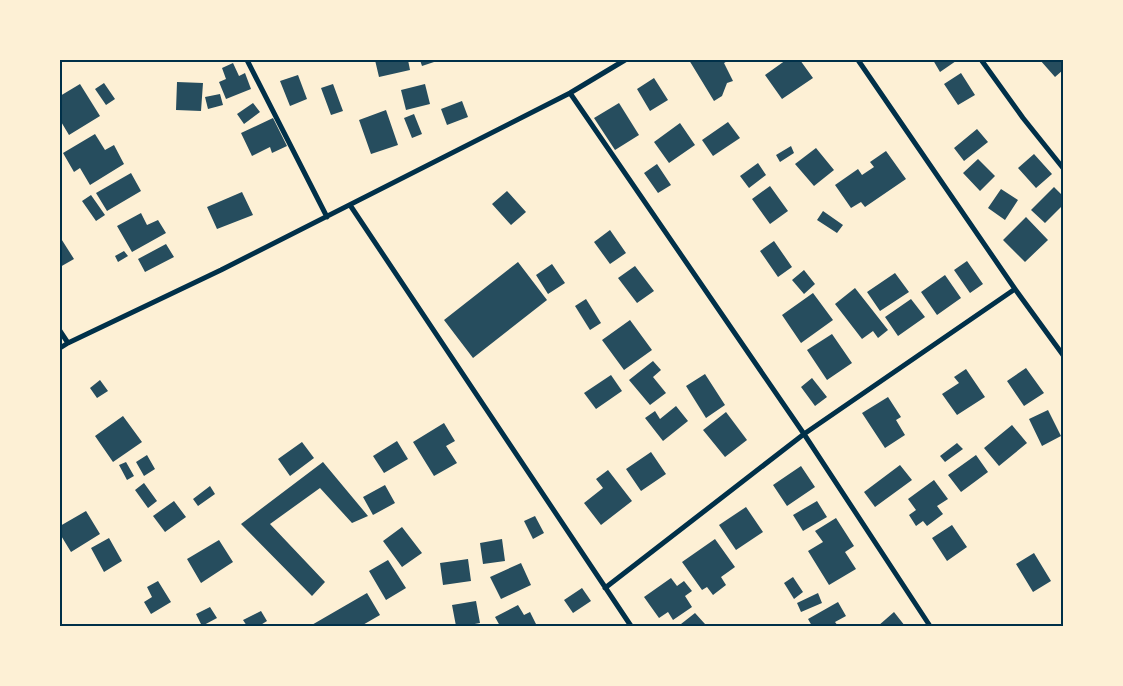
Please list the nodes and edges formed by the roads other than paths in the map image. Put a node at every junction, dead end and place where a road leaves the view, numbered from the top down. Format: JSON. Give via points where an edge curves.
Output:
{"nodes":[{"id":1,"x":247,"y":60,"type":"edge"},
{"id":2,"x":625,"y":60,"type":"edge"},
{"id":3,"x":858,"y":60,"type":"edge"},
{"id":4,"x":982,"y":62,"type":"dead end"},
{"id":5,"x":570,"y":93,"type":"junction"},
{"id":6,"x":1063,"y":168,"type":"edge"},
{"id":7,"x":350,"y":205,"type":"junction"},
{"id":8,"x":327,"y":216,"type":"junction"},
{"id":9,"x":1015,"y":289,"type":"junction"},
{"id":10,"x":60,"y":331,"type":"edge"},
{"id":11,"x":68,"y":342,"type":"junction"},
{"id":12,"x":60,"y":348,"type":"edge"},
{"id":13,"x":1063,"y":355,"type":"edge"},
{"id":14,"x":804,"y":434,"type":"junction"},
{"id":15,"x":605,"y":588,"type":"junction"},
{"id":16,"x":631,"y":626,"type":"edge"},
{"id":17,"x":930,"y":626,"type":"edge"}],
"edges":[{"from":1,"to":8,"type":"street"},
{"from":2,"to":5,"type":"street"},
{"from":3,"to":9,"type":"street"},
{"from":4,"to":6,"type":"street"},
{"from":5,"to":7,"type":"street"},
{"from":5,"to":14,"type":"street"},
{"from":7,"to":8,"type":"street"},
{"from":7,"to":15,"type":"street"},
{"from":8,"to":11,"type":"street"},
{"from":9,"to":13,"type":"street"},
{"from":9,"to":14,"type":"street"},
{"from":10,"to":11,"type":"street"},
{"from":11,"to":12,"type":"street"},
{"from":14,"to":15,"type":"street"},
{"from":14,"to":17,"type":"street"},
{"from":15,"to":16,"type":"street"}]}
